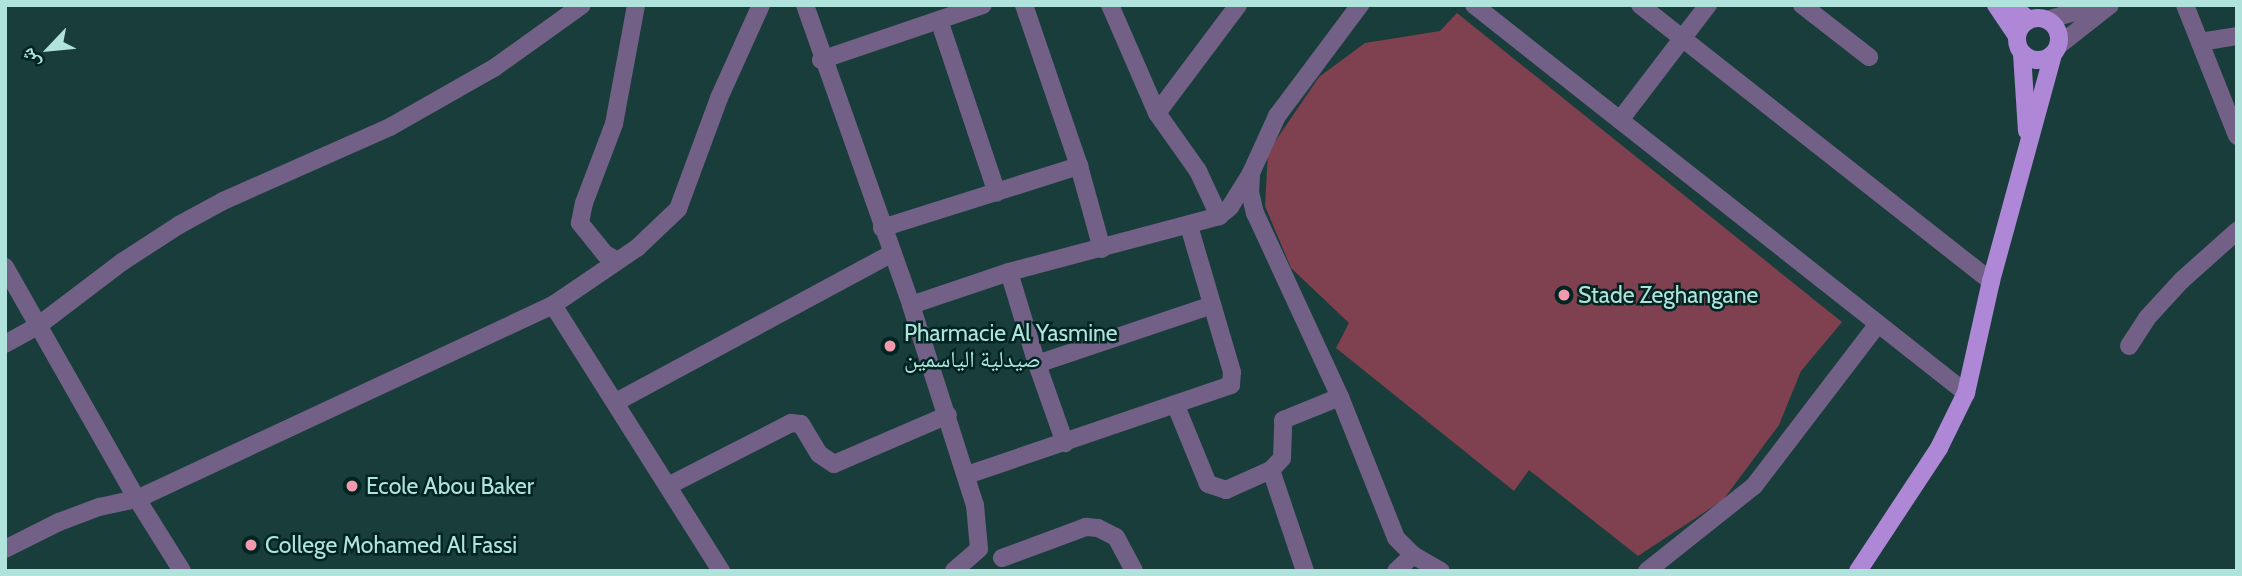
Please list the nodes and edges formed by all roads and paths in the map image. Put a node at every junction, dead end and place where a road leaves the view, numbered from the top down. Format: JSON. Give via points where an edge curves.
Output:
{"nodes":[{"id":1,"x":582,"y":5,"type":"edge"},
{"id":2,"x":636,"y":5,"type":"edge"},
{"id":3,"x":761,"y":5,"type":"edge"},
{"id":4,"x":805,"y":5,"type":"edge"},
{"id":5,"x":983,"y":5,"type":"edge"},
{"id":6,"x":1024,"y":5,"type":"edge"},
{"id":7,"x":1110,"y":5,"type":"edge"},
{"id":8,"x":1238,"y":5,"type":"edge"},
{"id":9,"x":1360,"y":5,"type":"edge"},
{"id":10,"x":1474,"y":5,"type":"edge"},
{"id":11,"x":1640,"y":5,"type":"edge"},
{"id":12,"x":1708,"y":5,"type":"edge"},
{"id":13,"x":1802,"y":5,"type":"edge"},
{"id":14,"x":1996,"y":5,"type":"edge"},
{"id":15,"x":2011,"y":5,"type":"edge"},
{"id":16,"x":2098,"y":5,"type":"edge"},
{"id":17,"x":2110,"y":5,"type":"edge"},
{"id":18,"x":2185,"y":5,"type":"edge"},
{"id":19,"x":939,"y":20,"type":"junction"},
{"id":20,"x":2029,"y":20,"type":"junction"},
{"id":21,"x":2048,"y":20,"type":"junction"},
{"id":22,"x":2017,"y":36,"type":"junction"},
{"id":23,"x":2237,"y":36,"type":"edge"},
{"id":24,"x":1683,"y":38,"type":"junction"},
{"id":25,"x":2200,"y":42,"type":"junction"},
{"id":26,"x":2056,"y":50,"type":"junction"},
{"id":27,"x":2022,"y":54,"type":"junction"},
{"id":28,"x":1869,"y":57,"type":"dead end"},
{"id":29,"x":821,"y":60,"type":"junction"},
{"id":30,"x":1157,"y":113,"type":"junction"},
{"id":31,"x":1620,"y":120,"type":"junction"},
{"id":32,"x":2237,"y":136,"type":"edge"},
{"id":33,"x":2028,"y":140,"type":"junction"},
{"id":34,"x":1079,"y":166,"type":"junction"},
{"id":35,"x":1251,"y":173,"type":"junction"},
{"id":36,"x":997,"y":193,"type":"junction"},
{"id":37,"x":1219,"y":216,"type":"junction"},
{"id":38,"x":1189,"y":226,"type":"junction"},
{"id":39,"x":882,"y":228,"type":"junction"},
{"id":40,"x":2237,"y":231,"type":"edge"},
{"id":41,"x":1102,"y":249,"type":"junction"},
{"id":42,"x":891,"y":254,"type":"junction"},
{"id":43,"x":616,"y":260,"type":"junction"},
{"id":44,"x":5,"y":267,"type":"edge"},
{"id":45,"x":1009,"y":272,"type":"junction"},
{"id":46,"x":1991,"y":281,"type":"junction"},
{"id":47,"x":554,"y":305,"type":"junction"},
{"id":48,"x":911,"y":305,"type":"junction"},
{"id":49,"x":1212,"y":305,"type":"junction"},
{"id":50,"x":1878,"y":324,"type":"junction"},
{"id":51,"x":38,"y":325,"type":"junction"},
{"id":52,"x":5,"y":344,"type":"edge"},
{"id":53,"x":2129,"y":346,"type":"dead end"},
{"id":54,"x":1037,"y":364,"type":"junction"},
{"id":55,"x":1966,"y":393,"type":"junction"},
{"id":56,"x":1340,"y":397,"type":"junction"},
{"id":57,"x":616,"y":402,"type":"junction"},
{"id":58,"x":1176,"y":405,"type":"junction"},
{"id":59,"x":948,"y":415,"type":"junction"},
{"id":60,"x":1065,"y":443,"type":"junction"},
{"id":61,"x":1271,"y":470,"type":"junction"},
{"id":62,"x":967,"y":475,"type":"junction"},
{"id":63,"x":668,"y":486,"type":"junction"},
{"id":64,"x":137,"y":499,"type":"junction"},
{"id":65,"x":5,"y":549,"type":"edge"},
{"id":66,"x":979,"y":549,"type":"junction"},
{"id":67,"x":1413,"y":555,"type":"junction"},
{"id":68,"x":1008,"y":564,"type":"edge"},
{"id":69,"x":182,"y":571,"type":"edge"},
{"id":70,"x":720,"y":571,"type":"edge"},
{"id":71,"x":954,"y":571,"type":"edge"},
{"id":72,"x":1134,"y":571,"type":"edge"},
{"id":73,"x":1306,"y":571,"type":"edge"},
{"id":74,"x":1396,"y":571,"type":"edge"},
{"id":75,"x":1441,"y":571,"type":"edge"},
{"id":76,"x":1647,"y":571,"type":"edge"},
{"id":77,"x":1858,"y":571,"type":"edge"}],
"edges":[{"from":1,"to":51,"type":"street","via":[[494,68],[409,117],[180,225]]},
{"from":2,"to":43,"type":"street","via":[[614,124],[580,223]]},
{"from":3,"to":43,"type":"street","via":[[719,98],[678,209],[637,248]]},
{"from":4,"to":29,"type":"street"},
{"from":5,"to":19,"type":"street"},
{"from":6,"to":34,"type":"street"},
{"from":7,"to":30,"type":"street"},
{"from":8,"to":30,"type":"street"},
{"from":9,"to":35,"type":"street","via":[[1277,116]]},
{"from":10,"to":31,"type":"street"},
{"from":11,"to":24,"type":"street"},
{"from":12,"to":24,"type":"street"},
{"from":13,"to":28,"type":"street"},
{"from":14,"to":22,"type":"main road"},
{"from":15,"to":20,"type":"main road"},
{"from":16,"to":21,"type":"street"},
{"from":17,"to":26,"type":"street"},
{"from":18,"to":25,"type":"street"},
{"from":19,"to":29,"type":"street"},
{"from":19,"to":36,"type":"street"},
{"from":20,"to":21,"type":"main road"},
{"from":20,"to":22,"type":"main road"},
{"from":21,"to":26,"type":"main road","via":[[2058,31]]},
{"from":22,"to":27,"type":"main road"},
{"from":23,"to":25,"type":"street"},
{"from":24,"to":31,"type":"street"},
{"from":24,"to":46,"type":"street"},
{"from":25,"to":32,"type":"street"},
{"from":26,"to":27,"type":"main road","via":[[2038,61]]},
{"from":26,"to":33,"type":"main road"},
{"from":27,"to":33,"type":"main road"},
{"from":29,"to":39,"type":"street"},
{"from":30,"to":37,"type":"street","via":[[1198,171]]},
{"from":31,"to":50,"type":"street"},
{"from":33,"to":46,"type":"main road"},
{"from":34,"to":36,"type":"street"},
{"from":34,"to":41,"type":"street"},
{"from":35,"to":37,"type":"street"},
{"from":35,"to":56,"type":"street","via":[[1255,213]]},
{"from":36,"to":39,"type":"street"},
{"from":37,"to":38,"type":"street"},
{"from":38,"to":41,"type":"street"},
{"from":38,"to":49,"type":"street"},
{"from":39,"to":42,"type":"street"},
{"from":40,"to":53,"type":"street","via":[[2182,280]]},
{"from":41,"to":45,"type":"street"},
{"from":42,"to":48,"type":"street"},
{"from":42,"to":57,"type":"street"},
{"from":43,"to":47,"type":"street"},
{"from":44,"to":51,"type":"street"},
{"from":45,"to":48,"type":"street"},
{"from":45,"to":54,"type":"street"},
{"from":46,"to":55,"type":"main road"},
{"from":47,"to":57,"type":"street"},
{"from":47,"to":64,"type":"street"},
{"from":48,"to":59,"type":"street"},
{"from":49,"to":54,"type":"street"},
{"from":49,"to":58,"type":"street","via":[[1233,382],[1226,389]]},
{"from":50,"to":55,"type":"street"},
{"from":50,"to":76,"type":"street","via":[[1754,486]]},
{"from":51,"to":52,"type":"street"},
{"from":51,"to":64,"type":"street"},
{"from":54,"to":60,"type":"street"},
{"from":55,"to":77,"type":"main road","via":[[1939,448]]},
{"from":56,"to":61,"type":"street","via":[[1283,420],[1284,450]]},
{"from":56,"to":67,"type":"street","via":[[1396,538]]},
{"from":57,"to":63,"type":"street"},
{"from":58,"to":60,"type":"street"},
{"from":58,"to":61,"type":"street","via":[[1213,488],[1226,490]]},
{"from":59,"to":62,"type":"street"},
{"from":59,"to":63,"type":"street","via":[[834,464],[819,454],[801,424],[791,423]]},
{"from":60,"to":62,"type":"street"},
{"from":61,"to":73,"type":"street"},
{"from":62,"to":66,"type":"street","via":[[978,518]]},
{"from":63,"to":70,"type":"street"},
{"from":64,"to":65,"type":"street","via":[[59,522]]},
{"from":64,"to":69,"type":"street"},
{"from":66,"to":68,"type":"street"},
{"from":66,"to":71,"type":"street"},
{"from":67,"to":74,"type":"street"},
{"from":67,"to":75,"type":"street"},
{"from":68,"to":72,"type":"street","via":[[1086,527],[1116,537]]}]}
